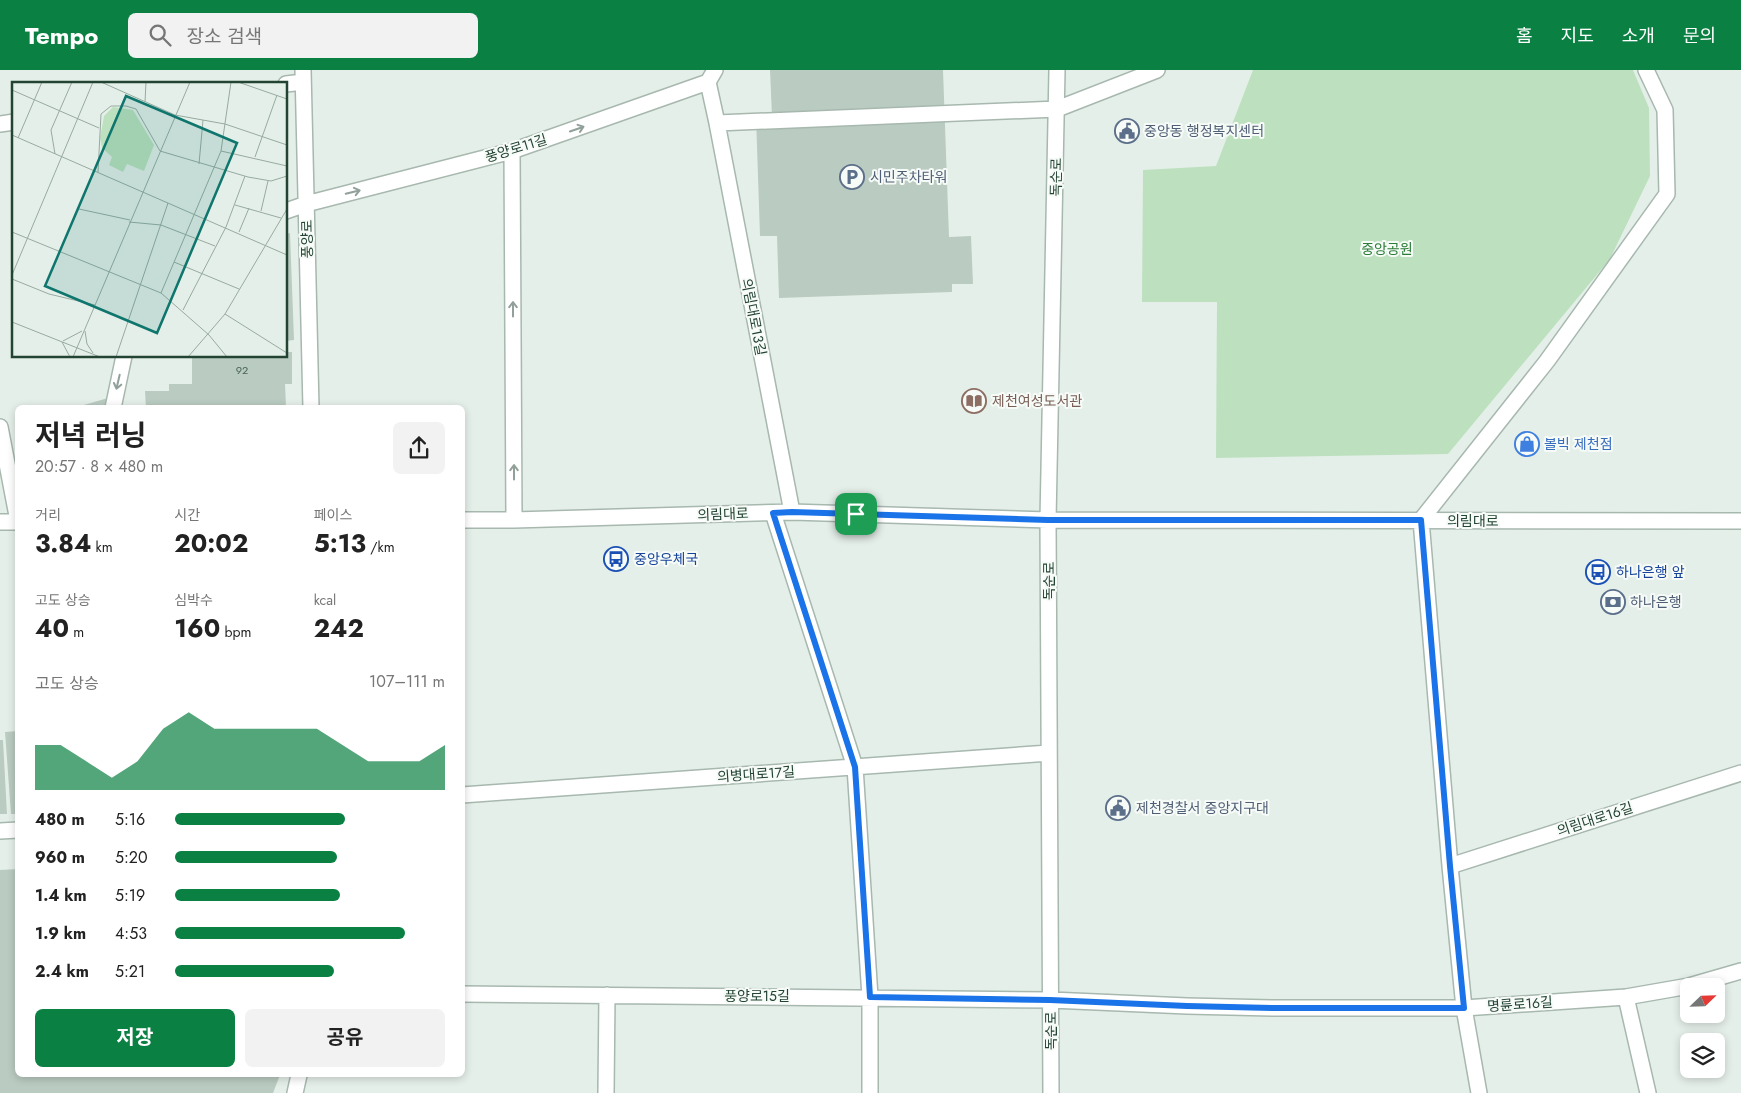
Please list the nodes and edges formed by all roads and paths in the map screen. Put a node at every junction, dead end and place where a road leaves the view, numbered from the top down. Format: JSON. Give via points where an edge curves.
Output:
{"nodes":[{"id":1,"x":1057,"y":70,"type":"edge"},
{"id":2,"x":1157,"y":70,"type":"edge"},
{"id":3,"x":1646,"y":70,"type":"edge"},
{"id":4,"x":303,"y":76,"type":"edge"},
{"id":5,"x":712,"y":76,"type":"edge"},
{"id":6,"x":288,"y":83,"type":"edge"},
{"id":7,"x":1057,"y":109,"type":"junction"},
{"id":8,"x":717,"y":123,"type":"junction"},
{"id":9,"x":512,"y":152,"type":"junction"},
{"id":10,"x":306,"y":204,"type":"junction"},
{"id":11,"x":288,"y":210,"type":"edge"},
{"id":12,"x":124,"y":358,"type":"edge"},
{"id":13,"x":114,"y":405,"type":"edge"},
{"id":14,"x":311,"y":405,"type":"edge"},
{"id":15,"x":0,"y":427,"type":"edge"},
{"id":16,"x":15,"y":506,"type":"edge"},
{"id":17,"x":792,"y":512,"type":"junction"},
{"id":18,"x":773,"y":513,"type":"junction"},
{"id":19,"x":465,"y":520,"type":"edge"},
{"id":20,"x":514,"y":520,"type":"junction"},
{"id":21,"x":1048,"y":520,"type":"junction"},
{"id":22,"x":1421,"y":520,"type":"junction"},
{"id":23,"x":1741,"y":521,"type":"edge"},
{"id":24,"x":0,"y":522,"type":"edge"},
{"id":25,"x":15,"y":522,"type":"edge"},
{"id":26,"x":1050,"y":753,"type":"junction"},
{"id":27,"x":855,"y":767,"type":"junction"},
{"id":28,"x":1741,"y":773,"type":"edge"},
{"id":29,"x":465,"y":795,"type":"edge"},
{"id":30,"x":15,"y":830,"type":"edge"},
{"id":31,"x":0,"y":831,"type":"edge"},
{"id":32,"x":1450,"y":866,"type":"junction"},
{"id":33,"x":1741,"y":971,"type":"edge"},
{"id":34,"x":1717,"y":978,"type":"edge"},
{"id":35,"x":1680,"y":988,"type":"edge"},
{"id":36,"x":465,"y":994,"type":"edge"},
{"id":37,"x":607,"y":995,"type":"junction"},
{"id":38,"x":870,"y":997,"type":"junction"},
{"id":39,"x":1626,"y":997,"type":"junction"},
{"id":40,"x":1050,"y":1000,"type":"junction"},
{"id":41,"x":1464,"y":1008,"type":"junction"},
{"id":42,"x":299,"y":1077,"type":"edge"},
{"id":43,"x":295,"y":1093,"type":"edge"},
{"id":44,"x":606,"y":1093,"type":"edge"},
{"id":45,"x":870,"y":1093,"type":"edge"},
{"id":46,"x":1050,"y":1093,"type":"edge"},
{"id":47,"x":1479,"y":1093,"type":"edge"},
{"id":48,"x":1648,"y":1093,"type":"edge"}],
"edges":[{"from":1,"to":7,"type":"street","name":"독순로"},
{"from":2,"to":7,"type":"street"},
{"from":3,"to":22,"type":"street","via":[[1665,110],[1667,194],[1547,362]]},
{"from":4,"to":6,"type":"street"},
{"from":4,"to":10,"type":"street","name":"풍양로"},
{"from":5,"to":8,"type":"street","name":"의림대로13길"},
{"from":9,"to":5,"type":"street","name":"풍양로11길","one_way":true},
{"from":7,"to":8,"type":"street"},
{"from":7,"to":21,"type":"street","name":"독순로"},
{"from":8,"to":17,"type":"street","name":"의림대로13길"},
{"from":10,"to":9,"type":"street","name":"풍양로11길","one_way":true},
{"from":20,"to":9,"type":"street","one_way":true},
{"from":10,"to":11,"type":"street","name":"풍양로11길"},
{"from":10,"to":14,"type":"street","name":"풍양로"},
{"from":12,"to":13,"type":"street","one_way":true},
{"from":15,"to":16,"type":"street"},
{"from":17,"to":18,"type":"street","name":"의림대로"},
{"from":17,"to":21,"type":"street","name":"의림대로"},
{"from":18,"to":20,"type":"street","name":"의림대로"},
{"from":18,"to":27,"type":"street"},
{"from":19,"to":20,"type":"street","name":"의림대로"},
{"from":21,"to":22,"type":"street","name":"의림대로"},
{"from":21,"to":26,"type":"street","name":"독순로"},
{"from":22,"to":23,"type":"street","name":"의림대로"},
{"from":22,"to":32,"type":"street"},
{"from":24,"to":25,"type":"street"},
{"from":26,"to":27,"type":"street","name":"의병대로17길"},
{"from":26,"to":40,"type":"street","name":"독순로"},
{"from":27,"to":29,"type":"street","name":"의병대로17길"},
{"from":27,"to":38,"type":"street"},
{"from":28,"to":32,"type":"street","name":"의림대로16길"},
{"from":30,"to":31,"type":"street"},
{"from":32,"to":41,"type":"street"},
{"from":33,"to":34,"type":"street","name":"명륜로16길"},
{"from":35,"to":39,"type":"street","name":"명륜로16길"},
{"from":36,"to":37,"type":"street","name":"풍양로15길"},
{"from":37,"to":38,"type":"street","name":"풍양로15길"},
{"from":37,"to":44,"type":"street"},
{"from":38,"to":40,"type":"street","name":"풍양로15길"},
{"from":38,"to":45,"type":"street"},
{"from":39,"to":41,"type":"street","name":"명륜로16길"},
{"from":39,"to":48,"type":"street"},
{"from":40,"to":41,"type":"street","name":"명륜로16길","via":[[1254,1008]]},
{"from":40,"to":46,"type":"street","name":"독순로"},
{"from":41,"to":47,"type":"street"},
{"from":42,"to":43,"type":"street"}]}
